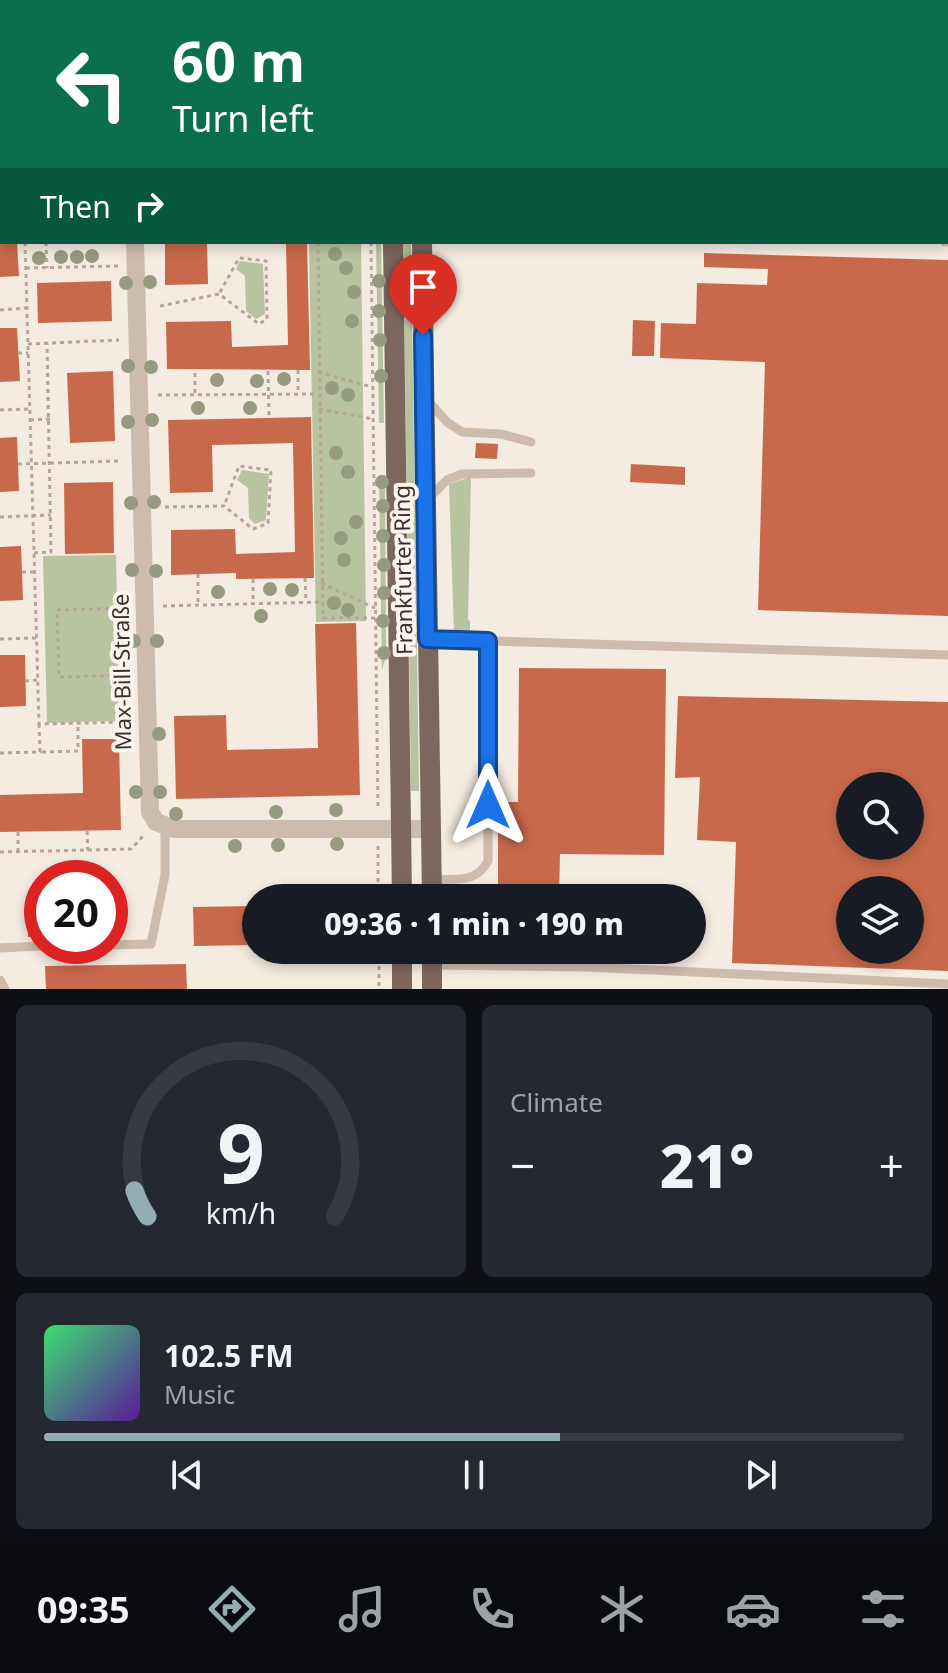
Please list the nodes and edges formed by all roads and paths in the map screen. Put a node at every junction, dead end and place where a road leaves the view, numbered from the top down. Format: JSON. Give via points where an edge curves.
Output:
{"nodes":[{"id":1,"x":696,"y":0,"type":"edge"},
{"id":2,"x":728,"y":0,"type":"edge"},
{"id":3,"x":25,"y":244,"type":"edge"},
{"id":4,"x":46,"y":244,"type":"edge"},
{"id":5,"x":135,"y":244,"type":"edge"},
{"id":6,"x":318,"y":244,"type":"edge"},
{"id":7,"x":371,"y":244,"type":"edge"},
{"id":8,"x":393,"y":244,"type":"edge"},
{"id":9,"x":422,"y":244,"type":"edge"},
{"id":10,"x":136,"y":266,"type":"junction"},
{"id":11,"x":26,"y":268,"type":"junction"},
{"id":12,"x":47,"y":268,"type":"junction"},
{"id":13,"x":219,"y":294,"type":"junction"},
{"id":14,"x":160,"y":306,"type":"dead end"},
{"id":15,"x":27,"y":308,"type":"junction"},
{"id":16,"x":0,"y":310,"type":"edge"},
{"id":17,"x":119,"y":340,"type":"dead end"},
{"id":18,"x":47,"y":343,"type":"junction"},
{"id":19,"x":28,"y":344,"type":"junction"},
{"id":20,"x":18,"y":353,"type":"dead end"},
{"id":21,"x":28,"y":353,"type":"junction"},
{"id":22,"x":195,"y":369,"type":"dead end"},
{"id":23,"x":298,"y":370,"type":"dead end"},
{"id":24,"x":268,"y":371,"type":"dead end"},
{"id":25,"x":318,"y":372,"type":"junction"},
{"id":26,"x":373,"y":387,"type":"junction"},
{"id":27,"x":269,"y":394,"type":"junction"},
{"id":28,"x":298,"y":394,"type":"junction"},
{"id":29,"x":318,"y":394,"type":"junction"},
{"id":30,"x":195,"y":395,"type":"junction"},
{"id":31,"x":139,"y":396,"type":"junction"},
{"id":32,"x":424,"y":397,"type":"junction"},
{"id":33,"x":30,"y":409,"type":"junction"},
{"id":34,"x":319,"y":409,"type":"junction"},
{"id":35,"x":0,"y":410,"type":"edge"},
{"id":36,"x":269,"y":418,"type":"dead end"},
{"id":37,"x":50,"y":419,"type":"junction"},
{"id":38,"x":373,"y":419,"type":"junction"},
{"id":39,"x":30,"y":420,"type":"junction"},
{"id":40,"x":531,"y":442,"type":"dead end"},
{"id":41,"x":122,"y":461,"type":"dead end"},
{"id":42,"x":50,"y":463,"type":"junction"},
{"id":43,"x":18,"y":464,"type":"dead end"},
{"id":44,"x":31,"y":464,"type":"junction"},
{"id":45,"x":531,"y":473,"type":"dead end"},
{"id":46,"x":425,"y":502,"type":"junction"},
{"id":47,"x":224,"y":506,"type":"junction"},
{"id":48,"x":165,"y":507,"type":"dead end"},
{"id":49,"x":51,"y":515,"type":"junction"},
{"id":50,"x":33,"y":516,"type":"junction"},
{"id":51,"x":0,"y":517,"type":"edge"},
{"id":52,"x":34,"y":553,"type":"junction"},
{"id":53,"x":22,"y":572,"type":"dead end"},
{"id":54,"x":35,"y":572,"type":"junction"},
{"id":55,"x":198,"y":574,"type":"dead end"},
{"id":56,"x":305,"y":578,"type":"dead end"},
{"id":57,"x":253,"y":579,"type":"dead end"},
{"id":58,"x":321,"y":583,"type":"junction"},
{"id":59,"x":306,"y":602,"type":"junction"},
{"id":60,"x":323,"y":602,"type":"junction"},
{"id":61,"x":253,"y":604,"type":"junction"},
{"id":62,"x":198,"y":605,"type":"junction"},
{"id":63,"x":134,"y":608,"type":"junction"},
{"id":64,"x":375,"y":608,"type":"junction"},
{"id":65,"x":375,"y":618,"type":"junction"},
{"id":66,"x":36,"y":638,"type":"junction"},
{"id":67,"x":0,"y":639,"type":"edge"},
{"id":68,"x":427,"y":639,"type":"junction"},
{"id":69,"x":488,"y":641,"type":"junction"},
{"id":70,"x":948,"y":655,"type":"edge"},
{"id":71,"x":127,"y":675,"type":"dead end"},
{"id":72,"x":37,"y":680,"type":"junction"},
{"id":73,"x":25,"y":681,"type":"dead end"},
{"id":74,"x":128,"y":722,"type":"dead end"},
{"id":75,"x":78,"y":723,"type":"junction"},
{"id":76,"x":39,"y":724,"type":"junction"},
{"id":77,"x":40,"y":752,"type":"junction"},
{"id":78,"x":0,"y":753,"type":"edge"},
{"id":79,"x":160,"y":825,"type":"junction"},
{"id":80,"x":402,"y":828,"type":"junction"},
{"id":81,"x":378,"y":829,"type":"junction"},
{"id":82,"x":432,"y":829,"type":"junction"},
{"id":83,"x":87,"y":831,"type":"dead end"},
{"id":84,"x":18,"y":832,"type":"dead end"},
{"id":85,"x":18,"y":851,"type":"junction"},
{"id":86,"x":88,"y":851,"type":"junction"},
{"id":87,"x":0,"y":852,"type":"edge"},
{"id":88,"x":378,"y":884,"type":"edge"},
{"id":89,"x":402,"y":884,"type":"edge"},
{"id":90,"x":432,"y":884,"type":"edge"},
{"id":91,"x":449,"y":884,"type":"edge"},
{"id":92,"x":128,"y":945,"type":"edge"},
{"id":93,"x":24,"y":947,"type":"edge"},
{"id":94,"x":0,"y":948,"type":"edge"},
{"id":95,"x":379,"y":964,"type":"edge"},
{"id":96,"x":402,"y":964,"type":"edge"},
{"id":97,"x":432,"y":964,"type":"edge"},
{"id":98,"x":535,"y":964,"type":"edge"},
{"id":99,"x":0,"y":980,"type":"edge"},
{"id":100,"x":785,"y":984,"type":"edge"},
{"id":101,"x":948,"y":984,"type":"edge"},
{"id":102,"x":5,"y":989,"type":"edge"},
{"id":103,"x":379,"y":989,"type":"edge"},
{"id":104,"x":402,"y":989,"type":"edge"},
{"id":105,"x":432,"y":989,"type":"edge"}],
"edges":[{"from":1,"to":2,"type":"lane"},
{"from":3,"to":11,"type":"path"},
{"from":4,"to":12,"type":"path"},
{"from":5,"to":10,"type":"street","name":"Max-Bill-Straße"},
{"from":6,"to":25,"type":"path"},
{"from":7,"to":26,"type":"path","name":"Frankfurter Ring"},
{"from":8,"to":80,"type":"main road","name":"Frankfurter Ring"},
{"from":9,"to":32,"type":"main road","name":"Frankfurter Ring"},
{"from":10,"to":12,"type":"path"},
{"from":10,"to":31,"type":"street","name":"Max-Bill-Straße"},
{"from":11,"to":12,"type":"path"},
{"from":11,"to":15,"type":"path"},
{"from":13,"to":13,"type":"path","via":[[239,258],[266,261],[267,319],[259,324]]},
{"from":13,"to":14,"type":"path"},
{"from":15,"to":16,"type":"path"},
{"from":15,"to":19,"type":"path"},
{"from":17,"to":18,"type":"path"},
{"from":18,"to":19,"type":"path"},
{"from":18,"to":37,"type":"path"},
{"from":19,"to":21,"type":"path"},
{"from":20,"to":21,"type":"path"},
{"from":21,"to":33,"type":"path"},
{"from":22,"to":30,"type":"path"},
{"from":23,"to":28,"type":"path"},
{"from":24,"to":27,"type":"path"},
{"from":25,"to":26,"type":"path"},
{"from":25,"to":29,"type":"path"},
{"from":26,"to":38,"type":"path","name":"Frankfurter Ring"},
{"from":27,"to":28,"type":"path"},
{"from":27,"to":30,"type":"path"},
{"from":27,"to":36,"type":"path"},
{"from":28,"to":29,"type":"path"},
{"from":29,"to":34,"type":"path"},
{"from":30,"to":31,"type":"path"},
{"from":31,"to":63,"type":"street","name":"Max-Bill-Straße"},
{"from":32,"to":40,"type":"lane","via":[[462,432]]},
{"from":32,"to":46,"type":"main road","name":"Frankfurter Ring"},
{"from":33,"to":35,"type":"path"},
{"from":33,"to":39,"type":"path"},
{"from":34,"to":38,"type":"path"},
{"from":34,"to":58,"type":"path"},
{"from":37,"to":39,"type":"path"},
{"from":37,"to":42,"type":"path"},
{"from":38,"to":64,"type":"path","name":"Frankfurter Ring"},
{"from":39,"to":44,"type":"path"},
{"from":41,"to":42,"type":"path"},
{"from":42,"to":44,"type":"path"},
{"from":42,"to":49,"type":"path"},
{"from":43,"to":44,"type":"path"},
{"from":44,"to":50,"type":"path"},
{"from":45,"to":46,"type":"lane","via":[[462,474],[447,480]]},
{"from":46,"to":68,"type":"main road","name":"Frankfurter Ring"},
{"from":47,"to":47,"type":"path","via":[[253,529],[268,523],[271,470],[239,466]]},
{"from":47,"to":48,"type":"path"},
{"from":49,"to":50,"type":"path"},
{"from":49,"to":52,"type":"path","via":[[51,552]]},
{"from":50,"to":51,"type":"path"},
{"from":50,"to":52,"type":"path"},
{"from":52,"to":54,"type":"path"},
{"from":53,"to":54,"type":"path"},
{"from":54,"to":66,"type":"path"},
{"from":55,"to":62,"type":"path"},
{"from":56,"to":59,"type":"path"},
{"from":57,"to":61,"type":"path"},
{"from":58,"to":60,"type":"path"},
{"from":58,"to":64,"type":"path"},
{"from":59,"to":60,"type":"path"},
{"from":59,"to":61,"type":"path"},
{"from":60,"to":65,"type":"path","via":[[323,618]]},
{"from":61,"to":62,"type":"path"},
{"from":62,"to":63,"type":"path"},
{"from":63,"to":71,"type":"path","via":[[57,610],[59,677]]},
{"from":63,"to":79,"type":"street","name":"Max-Bill-Straße","via":[[148,801]]},
{"from":64,"to":65,"type":"path","name":"Frankfurter Ring"},
{"from":65,"to":81,"type":"path","name":"Frankfurter Ring"},
{"from":66,"to":67,"type":"path"},
{"from":66,"to":72,"type":"path"},
{"from":68,"to":69,"type":"lane"},
{"from":68,"to":82,"type":"main road","name":"Frankfurter Ring"},
{"from":69,"to":70,"type":"lane"},
{"from":69,"to":91,"type":"lane","via":[[488,861],[482,873]]},
{"from":72,"to":73,"type":"path"},
{"from":72,"to":76,"type":"path"},
{"from":74,"to":75,"type":"path"},
{"from":75,"to":76,"type":"path"},
{"from":75,"to":77,"type":"path","via":[[78,751]]},
{"from":76,"to":77,"type":"path"},
{"from":77,"to":78,"type":"path"},
{"from":79,"to":81,"type":"street"},
{"from":79,"to":86,"type":"path","via":[[131,849]]},
{"from":79,"to":92,"type":"lane","via":[[165,875],[151,944]]},
{"from":80,"to":81,"type":"street"},
{"from":80,"to":82,"type":"street"},
{"from":80,"to":89,"type":"main road","name":"Frankfurter Ring"},
{"from":81,"to":88,"type":"path","name":"Frankfurter Ring"},
{"from":82,"to":90,"type":"main road","name":"Frankfurter Ring"},
{"from":83,"to":86,"type":"path"},
{"from":84,"to":85,"type":"path"},
{"from":85,"to":86,"type":"path"},
{"from":85,"to":87,"type":"path"},
{"from":93,"to":94,"type":"lane"},
{"from":95,"to":103,"type":"path"},
{"from":96,"to":104,"type":"main road"},
{"from":97,"to":105,"type":"main road"},
{"from":98,"to":100,"type":"lane"},
{"from":99,"to":102,"type":"lane"},
{"from":100,"to":101,"type":"lane"}]}
